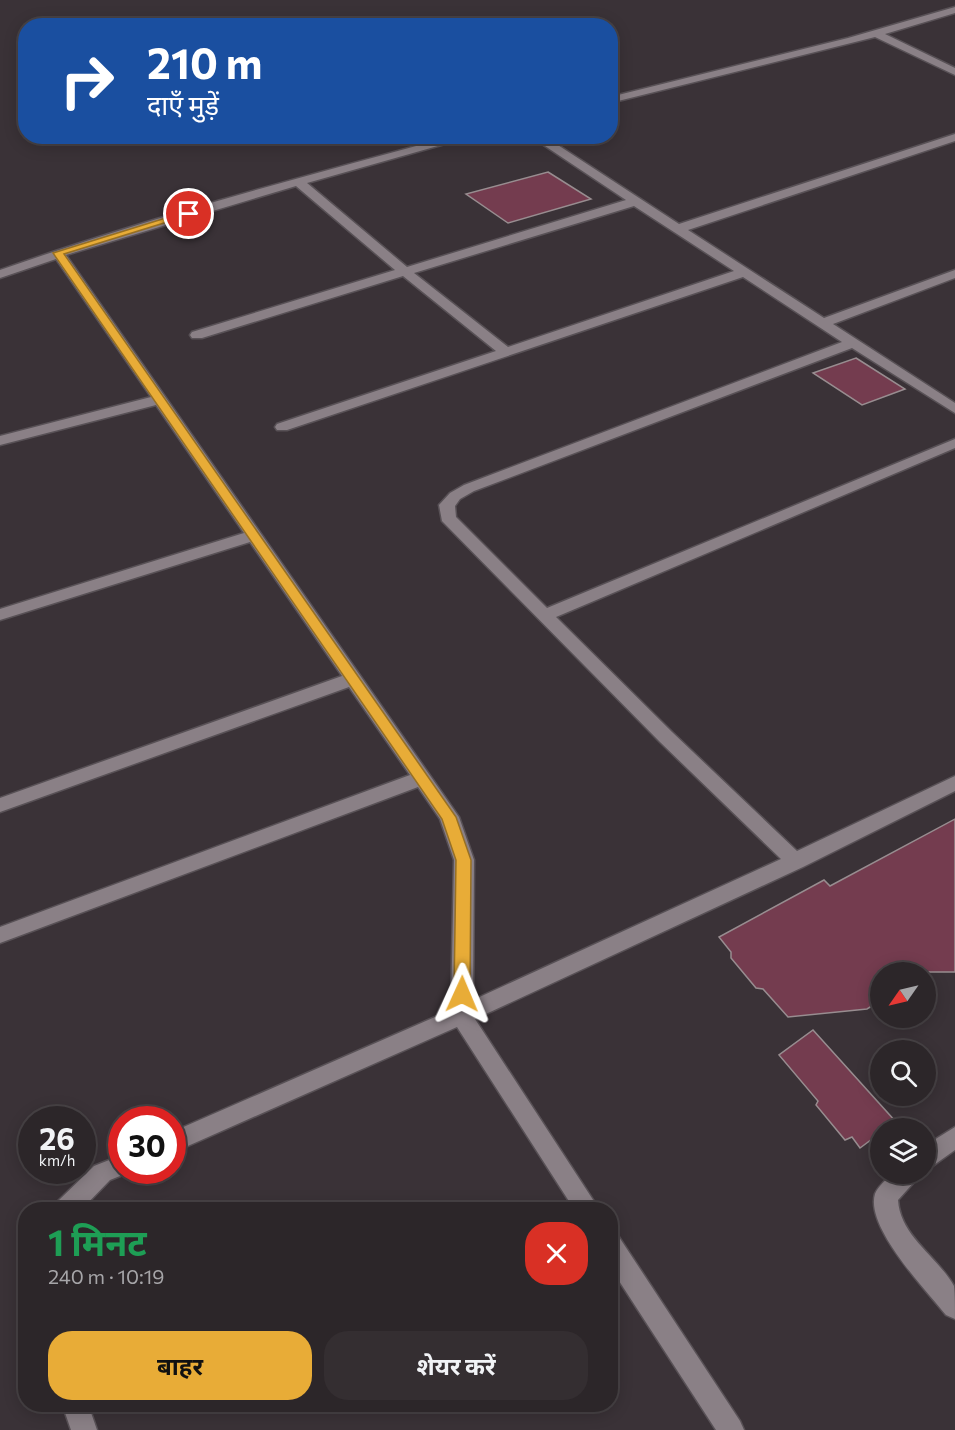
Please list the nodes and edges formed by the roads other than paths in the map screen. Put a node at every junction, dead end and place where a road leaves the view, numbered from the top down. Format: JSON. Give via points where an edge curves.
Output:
{"nodes":[{"id":1,"x":955,"y":10,"type":"edge"},
{"id":2,"x":876,"y":33,"type":"junction"},
{"id":3,"x":955,"y":72,"type":"edge"},
{"id":4,"x":618,"y":98,"type":"edge"},
{"id":5,"x":955,"y":137,"type":"edge"},
{"id":6,"x":438,"y":144,"type":"edge"},
{"id":7,"x":547,"y":144,"type":"edge"},
{"id":8,"x":298,"y":182,"type":"junction"},
{"id":9,"x":636,"y":201,"type":"junction"},
{"id":10,"x":678,"y":229,"type":"junction"},
{"id":11,"x":58,"y":253,"type":"junction"},
{"id":12,"x":405,"y":272,"type":"junction"},
{"id":13,"x":744,"y":272,"type":"junction"},
{"id":14,"x":0,"y":274,"type":"edge"},
{"id":15,"x":955,"y":274,"type":"edge"},
{"id":16,"x":822,"y":323,"type":"junction"},
{"id":17,"x":197,"y":335,"type":"dead end"},
{"id":18,"x":852,"y":342,"type":"junction"},
{"id":19,"x":506,"y":352,"type":"junction"},
{"id":20,"x":160,"y":399,"type":"junction"},
{"id":21,"x":955,"y":409,"type":"edge"},
{"id":22,"x":282,"y":427,"type":"dead end"},
{"id":23,"x":0,"y":441,"type":"edge"},
{"id":24,"x":955,"y":443,"type":"edge"},
{"id":25,"x":254,"y":536,"type":"junction"},
{"id":26,"x":0,"y":615,"type":"edge"},
{"id":27,"x":545,"y":615,"type":"junction"},
{"id":28,"x":353,"y":678,"type":"junction"},
{"id":29,"x":422,"y":778,"type":"junction"},
{"id":30,"x":955,"y":783,"type":"edge"},
{"id":31,"x":0,"y":805,"type":"edge"},
{"id":32,"x":796,"y":862,"type":"junction"},
{"id":33,"x":0,"y":935,"type":"edge"},
{"id":34,"x":462,"y":1017,"type":"junction"},
{"id":35,"x":186,"y":1137,"type":"edge"},
{"id":36,"x":955,"y":1137,"type":"edge"},
{"id":37,"x":936,"y":1151,"type":"edge"},
{"id":38,"x":108,"y":1171,"type":"edge"},
{"id":39,"x":897,"y":1184,"type":"edge"},
{"id":40,"x":73,"y":1202,"type":"edge"},
{"id":41,"x":582,"y":1202,"type":"edge"},
{"id":42,"x":618,"y":1257,"type":"edge"},
{"id":43,"x":955,"y":1307,"type":"edge"},
{"id":44,"x":78,"y":1412,"type":"edge"},
{"id":45,"x":84,"y":1430,"type":"edge"},
{"id":46,"x":731,"y":1430,"type":"edge"}],
"edges":[{"from":1,"to":2,"type":"street"},
{"from":2,"to":3,"type":"street"},
{"from":2,"to":4,"type":"street"},
{"from":5,"to":10,"type":"street"},
{"from":6,"to":8,"type":"street"},
{"from":7,"to":9,"type":"street"},
{"from":8,"to":11,"type":"street"},
{"from":8,"to":12,"type":"street"},
{"from":9,"to":10,"type":"street"},
{"from":9,"to":12,"type":"street"},
{"from":10,"to":13,"type":"street"},
{"from":11,"to":14,"type":"street"},
{"from":11,"to":20,"type":"street"},
{"from":12,"to":17,"type":"street"},
{"from":12,"to":19,"type":"street"},
{"from":13,"to":16,"type":"street"},
{"from":13,"to":19,"type":"street"},
{"from":15,"to":16,"type":"street"},
{"from":16,"to":18,"type":"street"},
{"from":18,"to":21,"type":"street"},
{"from":18,"to":27,"type":"street","via":[[455,496],[447,505],[448,518]]},
{"from":19,"to":22,"type":"street"},
{"from":20,"to":23,"type":"street"},
{"from":20,"to":25,"type":"street"},
{"from":24,"to":27,"type":"street"},
{"from":25,"to":26,"type":"street"},
{"from":25,"to":28,"type":"street"},
{"from":27,"to":32,"type":"street"},
{"from":28,"to":29,"type":"street"},
{"from":28,"to":31,"type":"street"},
{"from":29,"to":33,"type":"street"},
{"from":29,"to":34,"type":"street","via":[[449,817],[464,860]]},
{"from":30,"to":32,"type":"street"},
{"from":32,"to":34,"type":"street"},
{"from":34,"to":35,"type":"street"},
{"from":34,"to":41,"type":"street"},
{"from":36,"to":37,"type":"street"},
{"from":38,"to":40,"type":"street"},
{"from":39,"to":43,"type":"street","via":[[886,1196],[887,1215],[898,1235]]},
{"from":42,"to":46,"type":"street"},
{"from":44,"to":45,"type":"street"}]}
